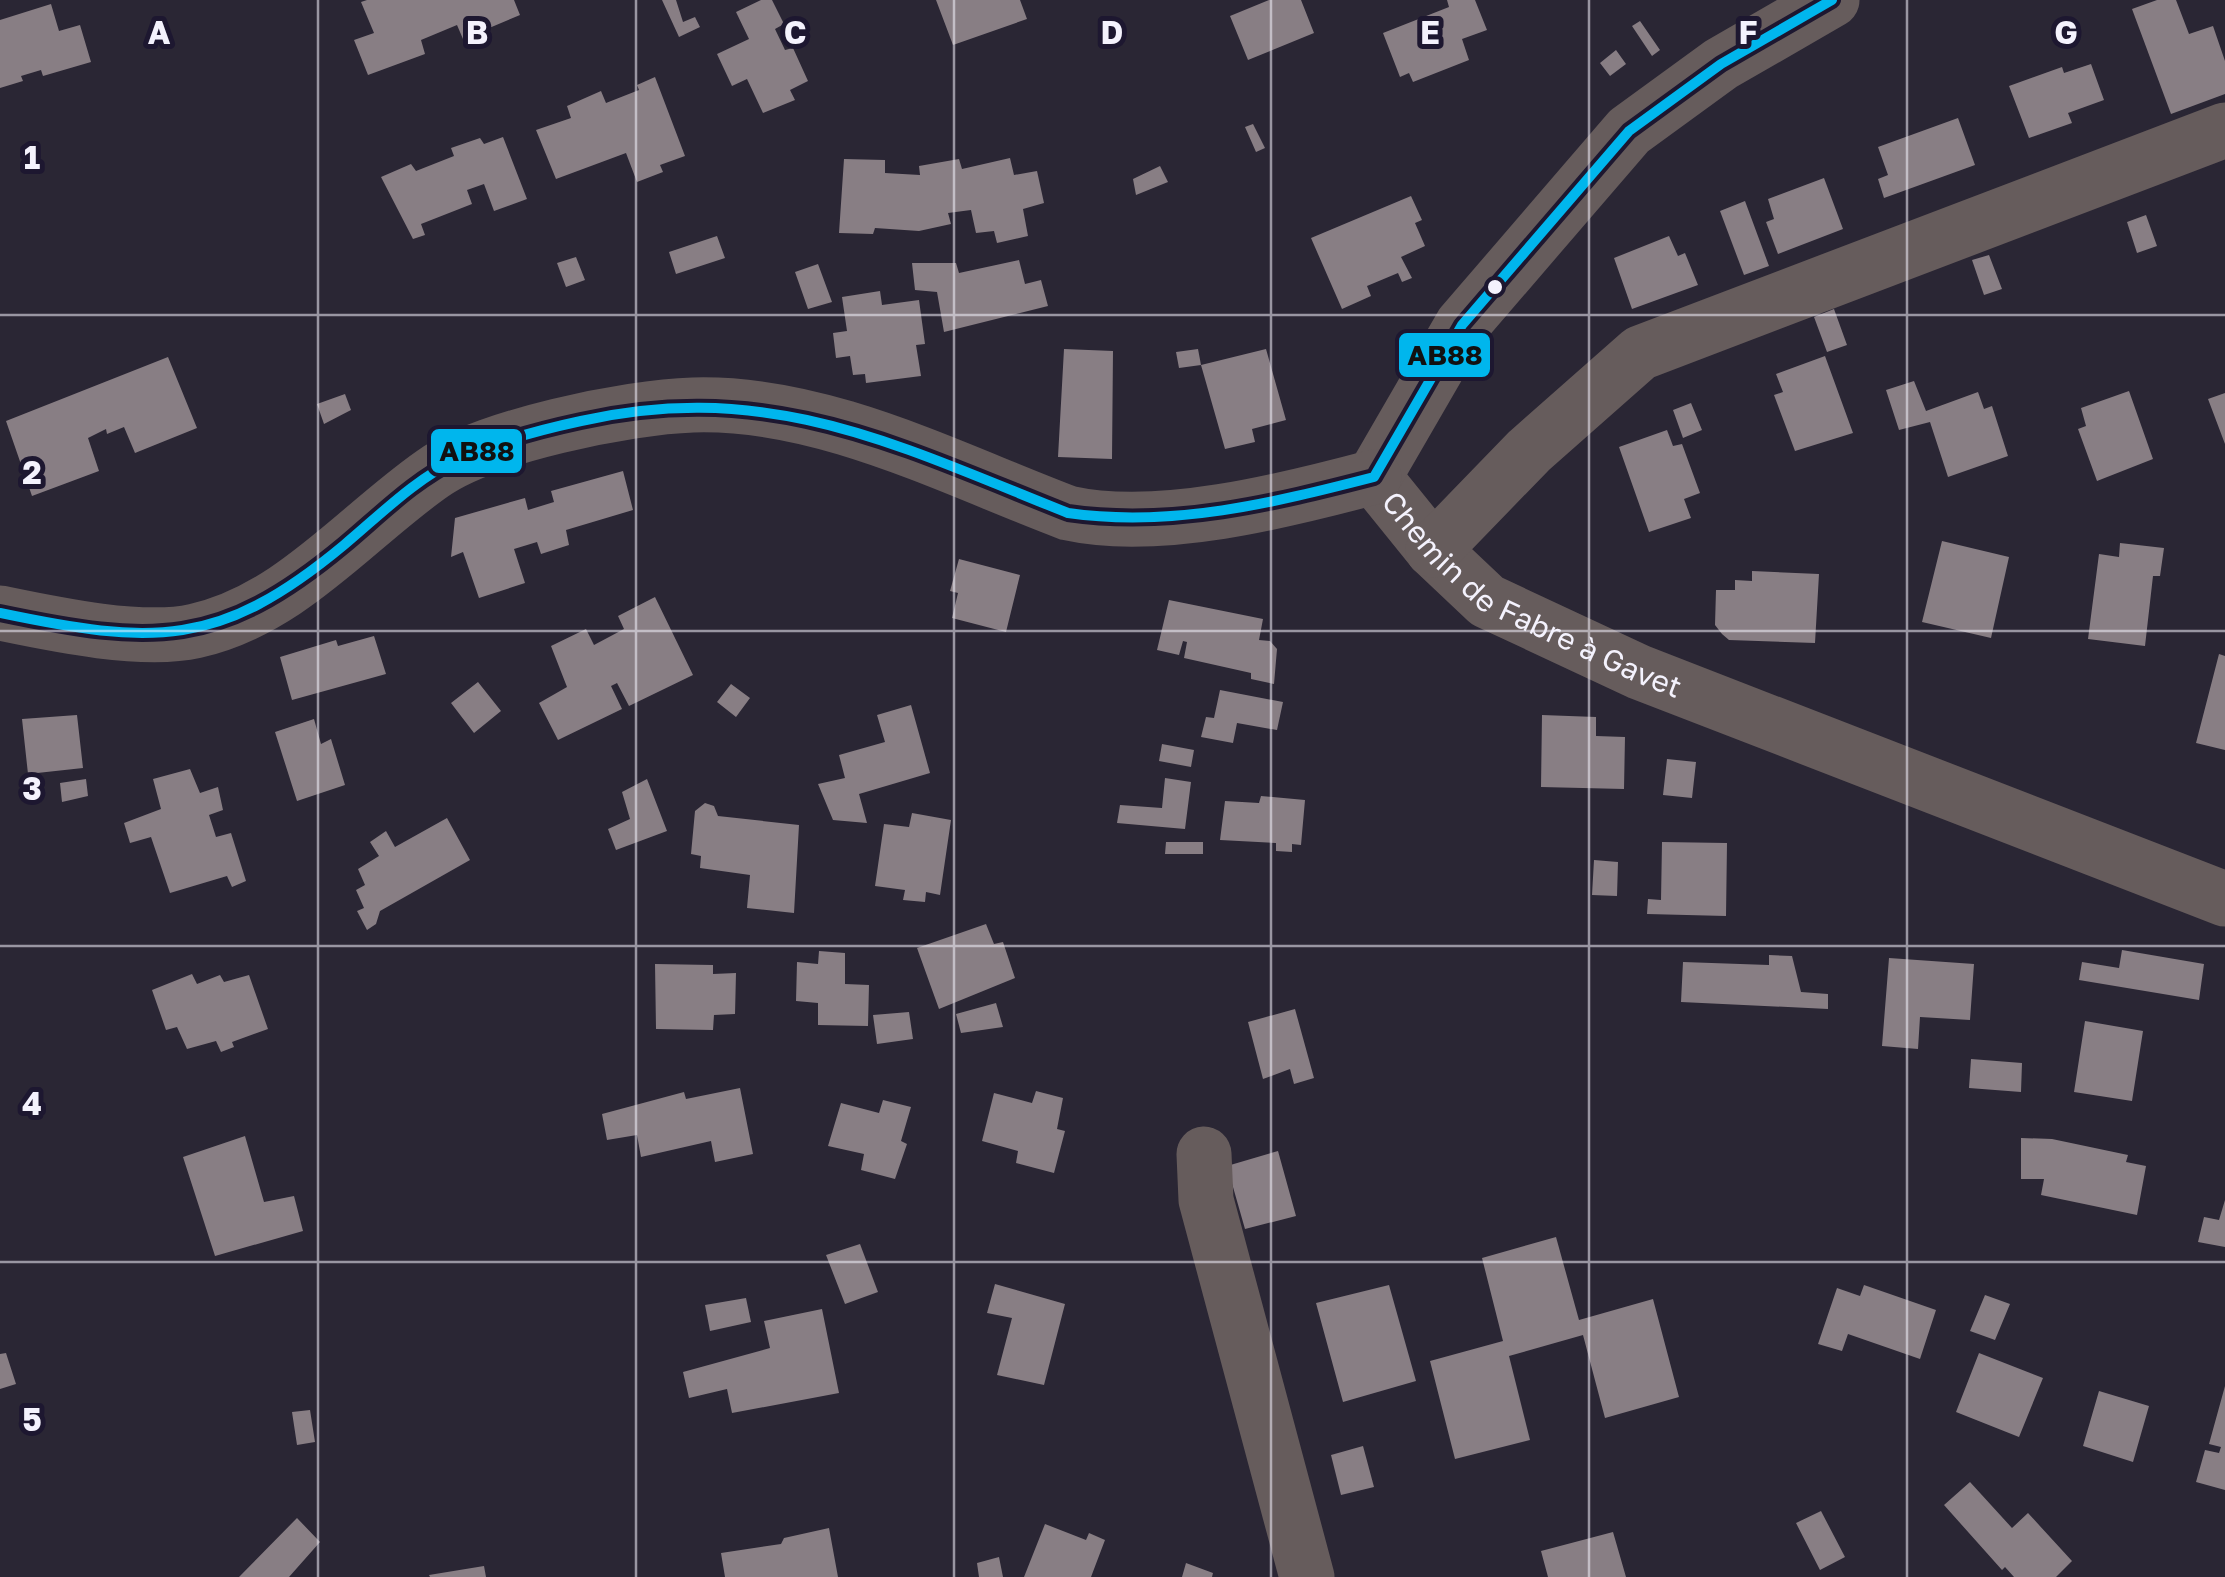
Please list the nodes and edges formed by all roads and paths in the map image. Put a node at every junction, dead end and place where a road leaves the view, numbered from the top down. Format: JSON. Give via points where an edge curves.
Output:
{"nodes":[{"id":1,"x":1832,"y":0,"type":"edge"},
{"id":2,"x":2225,"y":130,"type":"edge"},
{"id":3,"x":1374,"y":476,"type":"junction"},
{"id":4,"x":1433,"y":550,"type":"junction"},
{"id":5,"x":0,"y":613,"type":"edge"},
{"id":6,"x":2225,"y":899,"type":"edge"},
{"id":7,"x":1204,"y":1154,"type":"dead end"},
{"id":8,"x":1306,"y":1577,"type":"edge"}],
"edges":[{"from":1,"to":3,"type":"street","via":[[1720,64],[1629,131],[1462,325]]},
{"from":2,"to":4,"type":"street","via":[[1640,353],[1529,451]]},
{"from":3,"to":4,"type":"street","name":"Chemin de Fabre à Gavet"},
{"from":3,"to":5,"type":"street","name":"Chemin de Fabre à Gavet","via":[[1152,520],[1104,521],[808,417],[695,405],[649,409],[490,446],[435,472],[288,590],[192,632],[64,626]]},
{"from":4,"to":6,"type":"street","name":"Chemin de Fabre à Gavet","via":[[1487,601],[1639,672]]},
{"from":7,"to":8,"type":"street","via":[[1206,1200]]}]}
